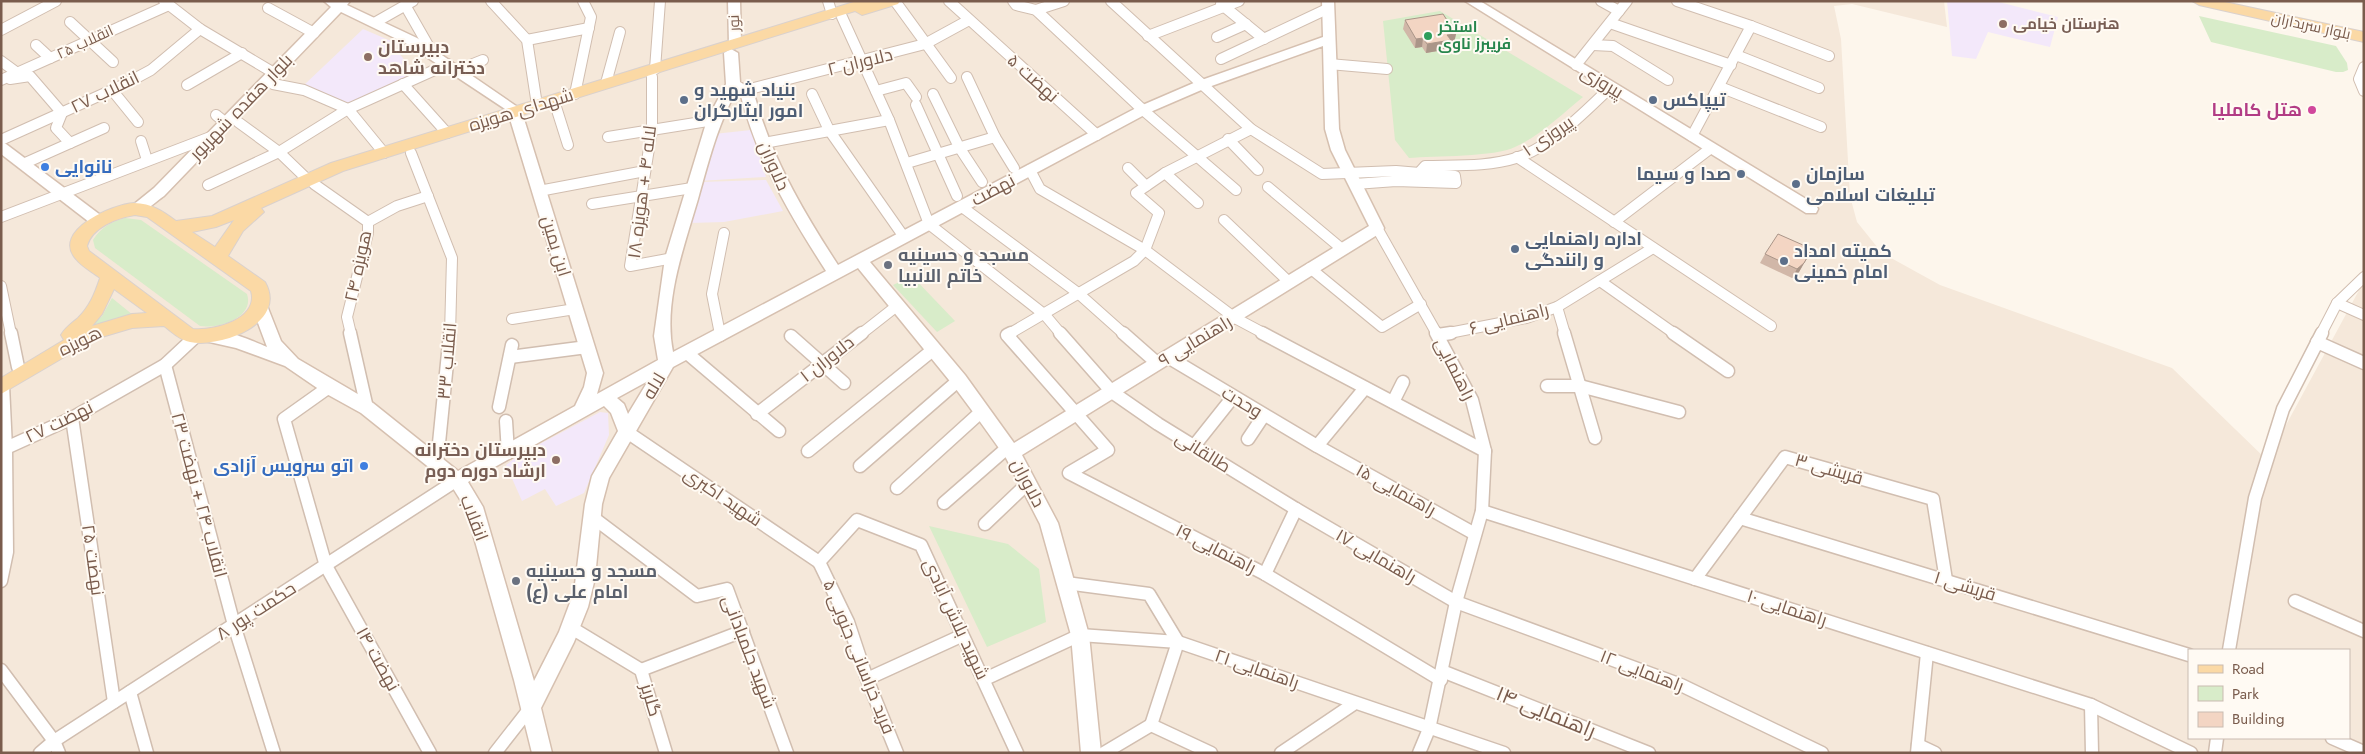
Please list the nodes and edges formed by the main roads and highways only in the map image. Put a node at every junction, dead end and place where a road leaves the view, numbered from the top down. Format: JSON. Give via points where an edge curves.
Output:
{"nodes":[{"id":1,"x":873,"y":1,"type":"edge"},
{"id":2,"x":894,"y":1,"type":"edge"},
{"id":3,"x":2200,"y":1,"type":"edge"},
{"id":4,"x":2257,"y":1,"type":"edge"},
{"id":5,"x":342,"y":4,"type":"edge"},
{"id":6,"x":834,"y":11,"type":"edge"},
{"id":7,"x":2364,"y":24,"type":"edge"},
{"id":8,"x":2364,"y":37,"type":"edge"},
{"id":9,"x":654,"y":73,"type":"junction"},
{"id":10,"x":274,"y":78,"type":"road end"},
{"id":11,"x":516,"y":115,"type":"junction"},
{"id":12,"x":226,"y":120,"type":"road end"},
{"id":13,"x":310,"y":181,"type":"junction"},
{"id":14,"x":144,"y":211,"type":"junction"},
{"id":15,"x":173,"y":227,"type":"junction"},
{"id":16,"x":218,"y":258,"type":"junction"},
{"id":17,"x":110,"y":276,"type":"junction"},
{"id":18,"x":167,"y":319,"type":"junction"},
{"id":19,"x":2,"y":383,"type":"edge"}],
"edges":[{"from":1,"to":6,"type":"main road","name":"شهدای هویزه"},
{"from":2,"to":6,"type":"main road","name":"شهدای هویزه"},
{"from":3,"to":8,"type":"main road","name":"بلوار سربداران"},
{"from":4,"to":7,"type":"main road","name":"بلوار سربداران"},
{"from":5,"to":10,"type":"main road","name":"بلوار هفده شهریور"},
{"from":6,"to":9,"type":"main road","name":"شهدای هویزه","via":[[733,49]]},
{"from":9,"to":11,"type":"main road","name":"شهدای هویزه","via":[[556,107]]},
{"from":9,"to":11,"type":"main road","name":"شهدای هویزه","via":[[606,83]]},
{"from":11,"to":13,"type":"main road","name":"شهدای هویزه","via":[[411,153]]},
{"from":11,"to":13,"type":"main road","name":"شهدای هویزه","via":[[447,132],[337,167]]},
{"from":12,"to":14,"type":"main road","name":"بلوار هفده شهریور","via":[[170,190]]},
{"from":13,"to":15,"type":"main road","name":"شهدای هویزه","via":[[216,221]]},
{"from":13,"to":16,"type":"main road","name":"شهدای هویزه","via":[[244,219],[229,235]]},
{"from":14,"to":15,"type":"main road"},
{"from":14,"to":17,"type":"main road","via":[[113,214],[98,221],[82,237],[79,247],[82,255]]},
{"from":15,"to":16,"type":"main road"},
{"from":16,"to":18,"type":"main road","via":[[259,287],[262,296],[260,307],[244,324],[228,332],[203,337]]},
{"from":17,"to":18,"type":"main road"},
{"from":17,"to":19,"type":"main road","name":"هویزه","via":[[101,304],[86,322],[18,367]]},
{"from":18,"to":19,"type":"main road","name":"هویزه","via":[[132,321],[88,334]]}]}
